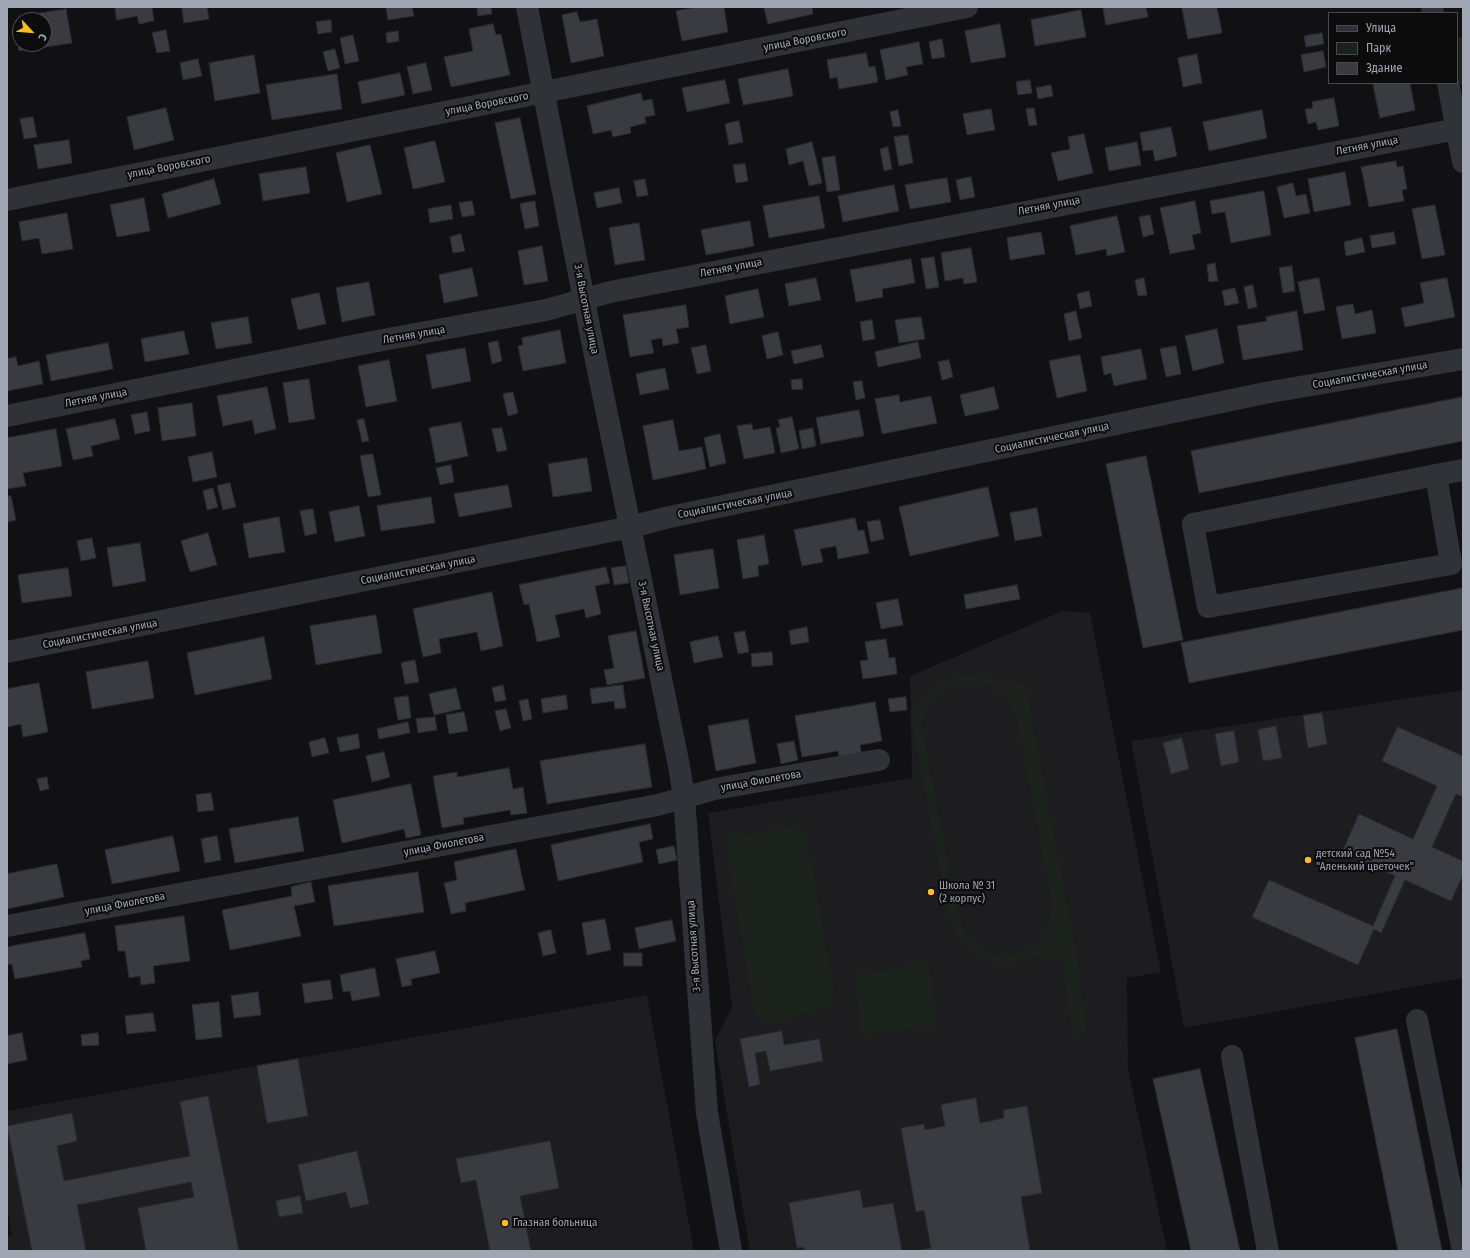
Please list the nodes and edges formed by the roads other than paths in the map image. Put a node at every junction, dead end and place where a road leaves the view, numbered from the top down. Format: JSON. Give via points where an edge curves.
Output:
{"nodes":[{"id":1,"x":527,"y":7,"type":"edge"},
{"id":2,"x":967,"y":7,"type":"edge"},
{"id":3,"x":1448,"y":84,"type":"edge"},
{"id":4,"x":544,"y":92,"type":"junction"},
{"id":5,"x":1456,"y":129,"type":"junction"},
{"id":6,"x":1463,"y":162,"type":"edge"},
{"id":7,"x":7,"y":200,"type":"edge"},
{"id":8,"x":584,"y":299,"type":"junction"},
{"id":9,"x":1463,"y":359,"type":"edge"},
{"id":10,"x":7,"y":416,"type":"edge"},
{"id":11,"x":1463,"y":470,"type":"edge"},
{"id":12,"x":1436,"y":475,"type":"junction"},
{"id":13,"x":631,"y":527,"type":"junction"},
{"id":14,"x":7,"y":652,"type":"edge"},
{"id":15,"x":879,"y":760,"type":"dead end"},
{"id":16,"x":684,"y":797,"type":"junction"},
{"id":17,"x":7,"y":926,"type":"edge"},
{"id":18,"x":1417,"y":1020,"type":"dead end"},
{"id":19,"x":1232,"y":1056,"type":"dead end"},
{"id":20,"x":732,"y":1251,"type":"edge"},
{"id":21,"x":1268,"y":1251,"type":"edge"},
{"id":22,"x":1463,"y":1251,"type":"edge"}],
"edges":[{"from":1,"to":4,"type":"street","name":"3-я Высотная улица"},
{"from":2,"to":4,"type":"street","name":"улица Воровского"},
{"from":3,"to":5,"type":"street"},
{"from":4,"to":7,"type":"street","name":"улица Воровского"},
{"from":4,"to":8,"type":"street","name":"3-я Высотная улица"},
{"from":5,"to":6,"type":"street"},
{"from":5,"to":8,"type":"street","name":"Летняя улица","via":[[1006,214]]},
{"from":8,"to":10,"type":"street","name":"Летняя улица","via":[[546,310],[372,342]]},
{"from":8,"to":13,"type":"street","name":"3-я Высотная улица"},
{"from":9,"to":13,"type":"street","name":"Социалистическая улица","via":[[1265,393]]},
{"from":11,"to":12,"type":"street"},
{"from":12,"to":12,"type":"street","via":[[1193,524],[1208,607],[1451,564]]},
{"from":13,"to":14,"type":"street","name":"Социалистическая улица"},
{"from":13,"to":16,"type":"street","name":"3-я Высотная улица"},
{"from":15,"to":16,"type":"street","name":"улица Фиолетова","via":[[715,789]]},
{"from":16,"to":17,"type":"street","name":"улица Фиолетова","via":[[658,805]]},
{"from":16,"to":20,"type":"street","name":"3-я Высотная улица","via":[[706,1107]]},
{"from":18,"to":22,"type":"street"},
{"from":19,"to":21,"type":"street"}]}
